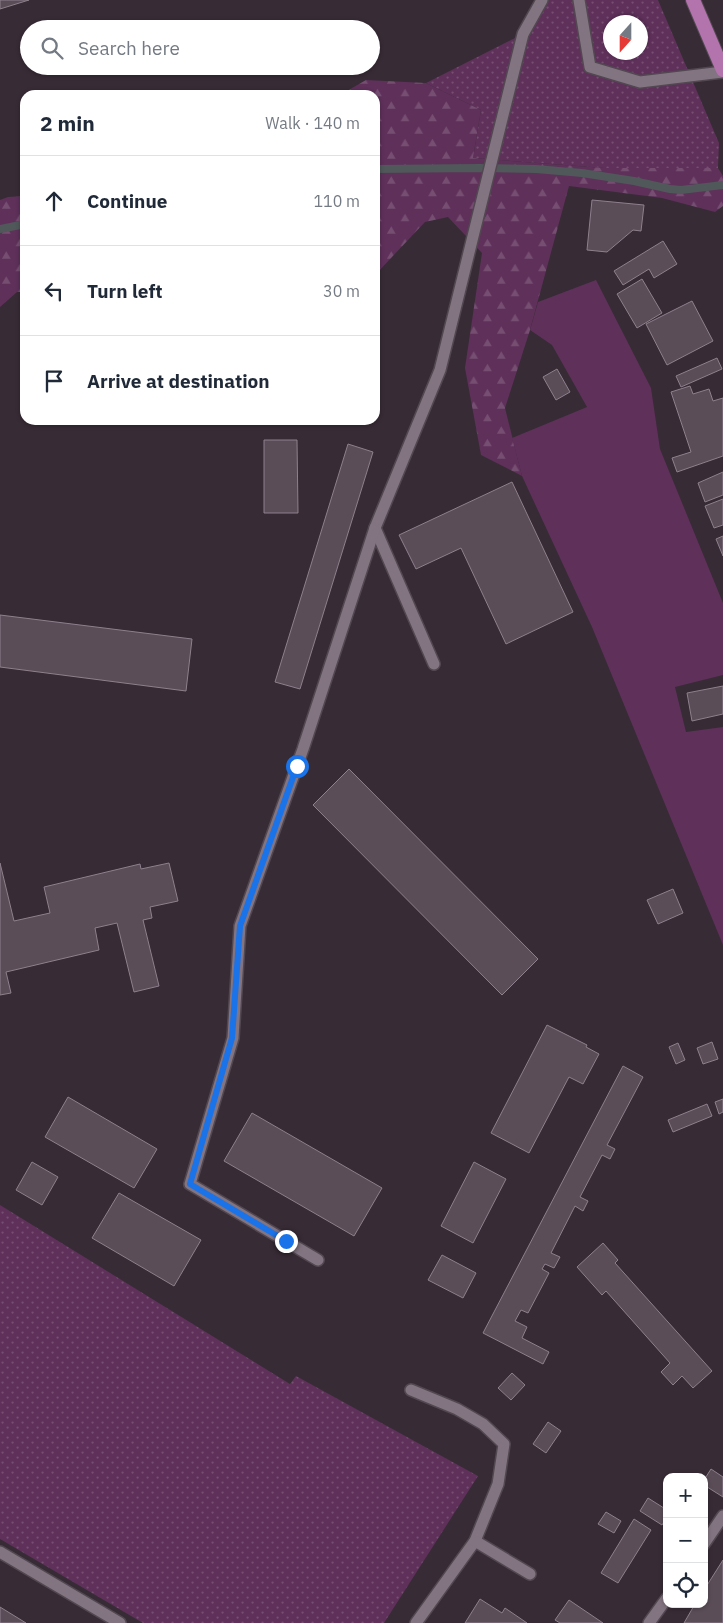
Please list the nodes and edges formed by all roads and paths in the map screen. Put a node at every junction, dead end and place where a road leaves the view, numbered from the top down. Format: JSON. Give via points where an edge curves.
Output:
{"nodes":[{"id":1,"x":542,"y":0,"type":"edge"},
{"id":2,"x":579,"y":0,"type":"edge"},
{"id":3,"x":693,"y":0,"type":"edge"},
{"id":4,"x":723,"y":71,"type":"edge"},
{"id":5,"x":375,"y":528,"type":"junction"},
{"id":6,"x":434,"y":664,"type":"dead end"},
{"id":7,"x":318,"y":1260,"type":"dead end"},
{"id":8,"x":411,"y":1390,"type":"dead end"},
{"id":9,"x":723,"y":1516,"type":"edge"},
{"id":10,"x":708,"y":1538,"type":"edge"},
{"id":11,"x":475,"y":1541,"type":"junction"},
{"id":12,"x":0,"y":1552,"type":"edge"},
{"id":13,"x":530,"y":1574,"type":"dead end"},
{"id":14,"x":663,"y":1604,"type":"edge"},
{"id":15,"x":120,"y":1623,"type":"edge"},
{"id":16,"x":416,"y":1623,"type":"edge"},
{"id":17,"x":649,"y":1623,"type":"edge"}],
"edges":[{"from":1,"to":5,"type":"lane","via":[[523,34],[440,370]]},
{"from":2,"to":4,"type":"lane","via":[[590,68],[640,82]]},
{"from":3,"to":4,"type":"main road"},
{"from":5,"to":6,"type":"lane"},
{"from":5,"to":7,"type":"lane","via":[[303,749],[240,926],[232,1038],[190,1184]]},
{"from":8,"to":11,"type":"lane","via":[[457,1408],[484,1424],[504,1444],[498,1484]]},
{"from":9,"to":10,"type":"lane"},
{"from":11,"to":13,"type":"lane"},
{"from":11,"to":16,"type":"lane"},
{"from":12,"to":15,"type":"lane"},
{"from":14,"to":17,"type":"lane"}]}
